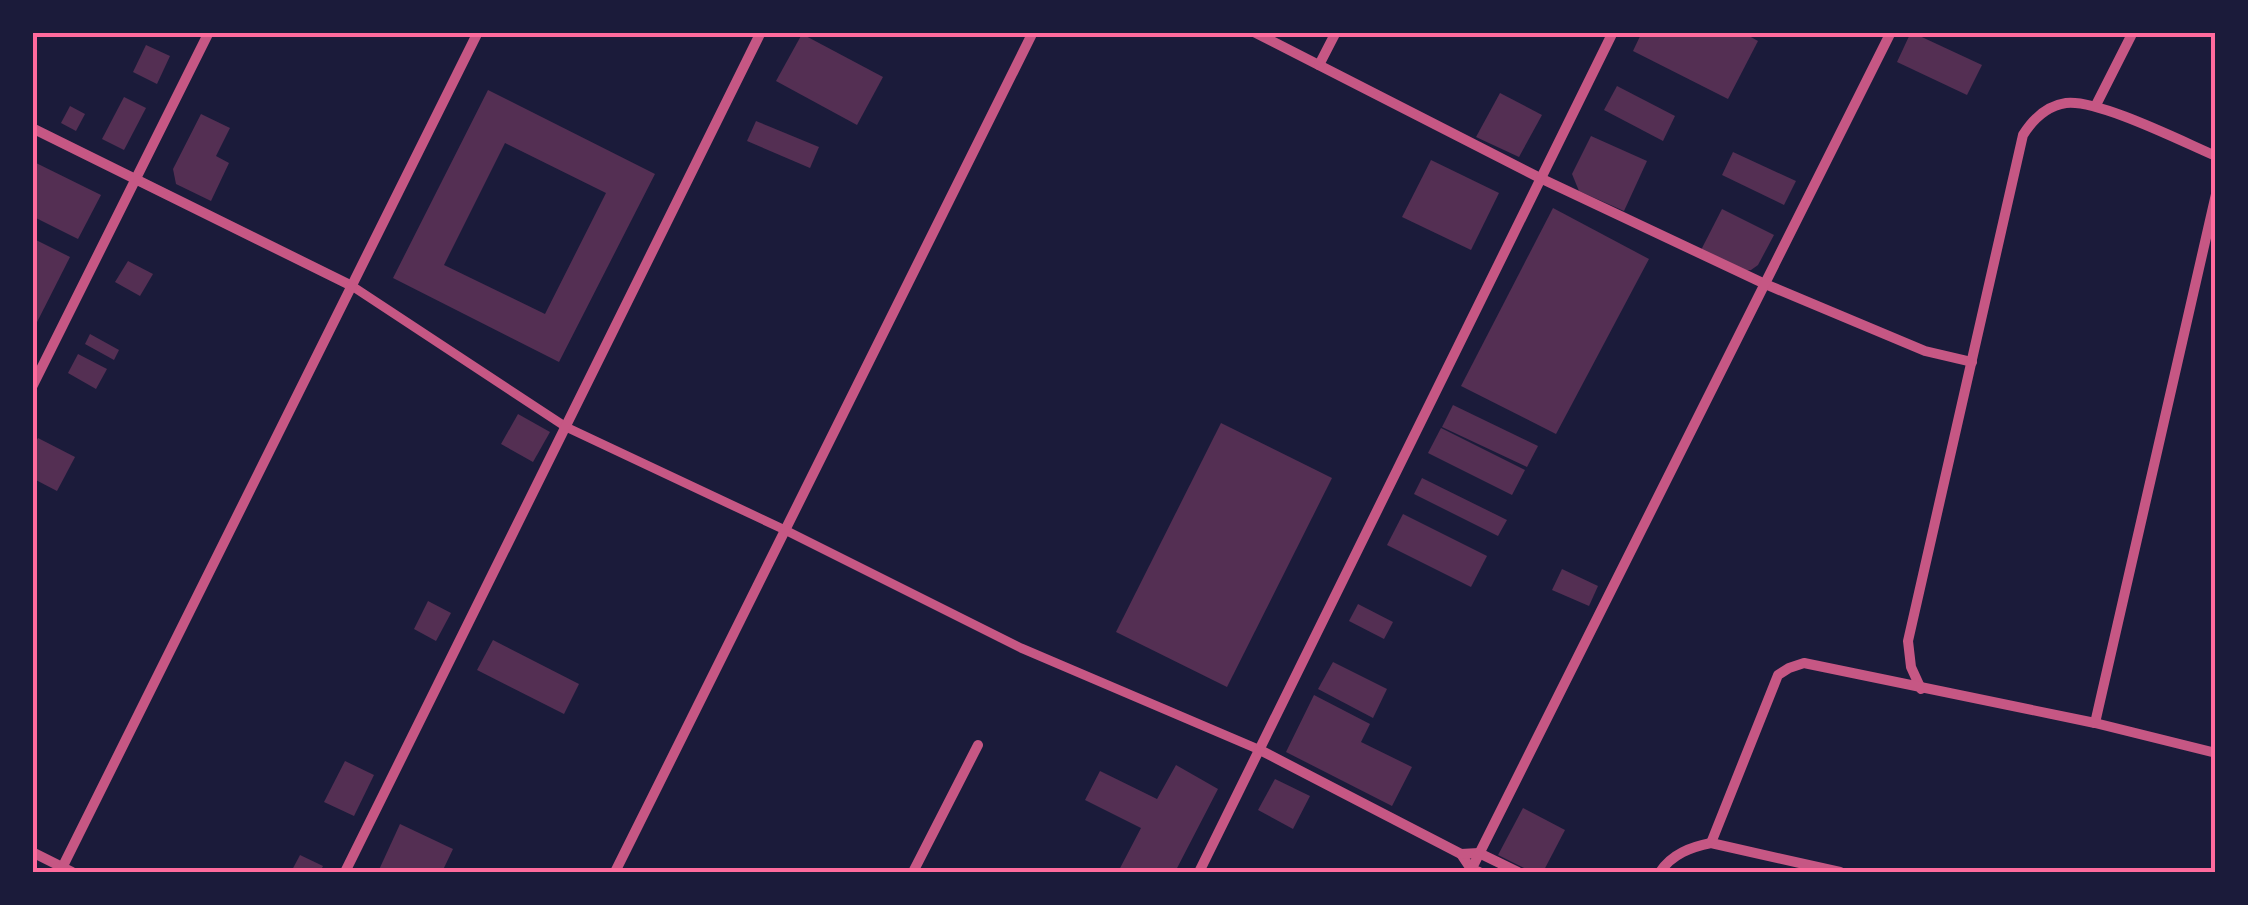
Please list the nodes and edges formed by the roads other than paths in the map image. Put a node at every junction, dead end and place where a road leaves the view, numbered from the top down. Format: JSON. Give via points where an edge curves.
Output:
{"nodes":[{"id":1,"x":209,"y":32,"type":"edge"},
{"id":2,"x":478,"y":32,"type":"edge"},
{"id":3,"x":761,"y":32,"type":"edge"},
{"id":4,"x":1033,"y":32,"type":"edge"},
{"id":5,"x":1254,"y":32,"type":"edge"},
{"id":6,"x":1336,"y":32,"type":"edge"},
{"id":7,"x":1612,"y":32,"type":"edge"},
{"id":8,"x":1891,"y":32,"type":"edge"},
{"id":9,"x":2133,"y":32,"type":"edge"},
{"id":10,"x":1319,"y":66,"type":"junction"},
{"id":11,"x":2096,"y":105,"type":"junction"},
{"id":12,"x":32,"y":128,"type":"edge"},
{"id":13,"x":2216,"y":156,"type":"edge"},
{"id":14,"x":1540,"y":178,"type":"junction"},
{"id":15,"x":136,"y":179,"type":"junction"},
{"id":16,"x":2216,"y":194,"type":"edge"},
{"id":17,"x":1765,"y":284,"type":"junction"},
{"id":18,"x":352,"y":286,"type":"junction"},
{"id":19,"x":1972,"y":362,"type":"junction"},
{"id":20,"x":32,"y":387,"type":"edge"},
{"id":21,"x":566,"y":427,"type":"junction"},
{"id":22,"x":785,"y":530,"type":"junction"},
{"id":23,"x":1921,"y":689,"type":"junction"},
{"id":24,"x":2096,"y":724,"type":"junction"},
{"id":25,"x":978,"y":745,"type":"dead end"},
{"id":26,"x":1260,"y":750,"type":"junction"},
{"id":27,"x":2216,"y":753,"type":"edge"},
{"id":28,"x":1712,"y":843,"type":"junction"},
{"id":29,"x":32,"y":852,"type":"edge"},
{"id":30,"x":1480,"y":853,"type":"junction"},
{"id":31,"x":1460,"y":854,"type":"junction"},
{"id":32,"x":65,"y":871,"type":"edge"},
{"id":33,"x":1473,"y":871,"type":"edge"},
{"id":34,"x":345,"y":872,"type":"edge"},
{"id":35,"x":615,"y":872,"type":"edge"},
{"id":36,"x":913,"y":872,"type":"edge"},
{"id":37,"x":1199,"y":872,"type":"edge"},
{"id":38,"x":1518,"y":872,"type":"edge"},
{"id":39,"x":1660,"y":872,"type":"edge"},
{"id":40,"x":1840,"y":872,"type":"edge"}],
"edges":[{"from":1,"to":15,"type":"street"},
{"from":2,"to":18,"type":"street"},
{"from":3,"to":21,"type":"street"},
{"from":4,"to":22,"type":"street"},
{"from":5,"to":10,"type":"street"},
{"from":6,"to":10,"type":"street"},
{"from":7,"to":14,"type":"street"},
{"from":8,"to":17,"type":"street"},
{"from":9,"to":11,"type":"street"},
{"from":10,"to":14,"type":"street"},
{"from":11,"to":13,"type":"street"},
{"from":11,"to":19,"type":"street","via":[[2048,109],[2024,135]]},
{"from":12,"to":15,"type":"street"},
{"from":14,"to":17,"type":"street"},
{"from":14,"to":26,"type":"street"},
{"from":15,"to":18,"type":"street"},
{"from":15,"to":20,"type":"street"},
{"from":16,"to":24,"type":"street"},
{"from":17,"to":19,"type":"street","via":[[1925,351]]},
{"from":17,"to":30,"type":"street"},
{"from":18,"to":21,"type":"street"},
{"from":18,"to":32,"type":"street"},
{"from":19,"to":23,"type":"street","via":[[1908,641]]},
{"from":21,"to":22,"type":"street"},
{"from":21,"to":34,"type":"street"},
{"from":22,"to":26,"type":"street","via":[[1022,648]]},
{"from":22,"to":35,"type":"street"},
{"from":23,"to":24,"type":"street"},
{"from":23,"to":28,"type":"street","via":[[1804,663],[1778,675]]},
{"from":24,"to":27,"type":"street"},
{"from":25,"to":36,"type":"street"},
{"from":26,"to":31,"type":"street"},
{"from":26,"to":37,"type":"street"},
{"from":28,"to":39,"type":"street","via":[[1680,854]]},
{"from":28,"to":40,"type":"street"},
{"from":29,"to":32,"type":"street"},
{"from":30,"to":31,"type":"street"},
{"from":30,"to":33,"type":"street"},
{"from":30,"to":38,"type":"street"},
{"from":31,"to":33,"type":"street"}]}
